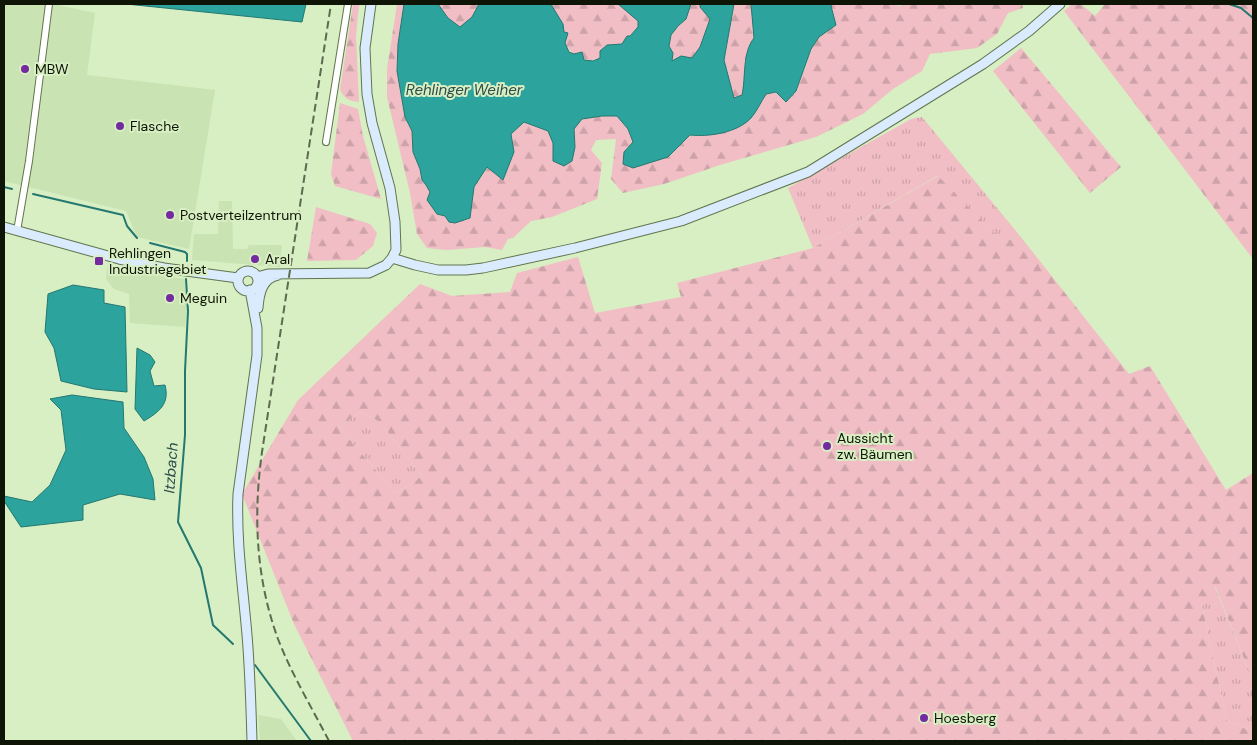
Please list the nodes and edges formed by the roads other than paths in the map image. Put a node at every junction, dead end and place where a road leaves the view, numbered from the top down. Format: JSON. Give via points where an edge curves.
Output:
{"nodes":[{"id":1,"x":49,"y":4,"type":"edge"},
{"id":2,"x":348,"y":4,"type":"edge"},
{"id":3,"x":370,"y":4,"type":"edge"},
{"id":4,"x":1060,"y":4,"type":"edge"},
{"id":5,"x":326,"y":142,"type":"dead end"},
{"id":6,"x":4,"y":227,"type":"edge"},
{"id":7,"x":16,"y":231,"type":"junction"},
{"id":8,"x":392,"y":258,"type":"junction"},
{"id":9,"x":283,"y":274,"type":"junction"},
{"id":10,"x":257,"y":277,"type":"junction"},
{"id":11,"x":238,"y":278,"type":"junction"},
{"id":12,"x":250,"y":290,"type":"junction"},
{"id":13,"x":256,"y":324,"type":"junction"},
{"id":14,"x":252,"y":741,"type":"edge"}],
"edges":[{"from":1,"to":7,"type":"street","via":[[29,161]]},
{"from":2,"to":5,"type":"street"},
{"from":3,"to":8,"type":"main road","via":[[366,48],[367,94],[392,196],[396,240]]},
{"from":4,"to":8,"type":"main road","via":[[983,64],[808,172],[699,215],[483,268],[438,270]]},
{"from":6,"to":7,"type":"main road"},
{"from":7,"to":11,"type":"main road","via":[[138,264]]},
{"from":8,"to":9,"type":"main road","via":[[386,265],[368,273]]},
{"from":9,"to":10,"type":"main road"},
{"from":9,"to":13,"type":"main road","via":[[264,284],[258,300]]},
{"from":10,"to":11,"type":"main road","via":[[245,271]]},
{"from":10,"to":12,"type":"main road","via":[[257,284]]},
{"from":11,"to":12,"type":"main road","via":[[240,288]]},
{"from":12,"to":13,"type":"main road"},
{"from":13,"to":14,"type":"main road","via":[[255,377],[237,517]]}]}
